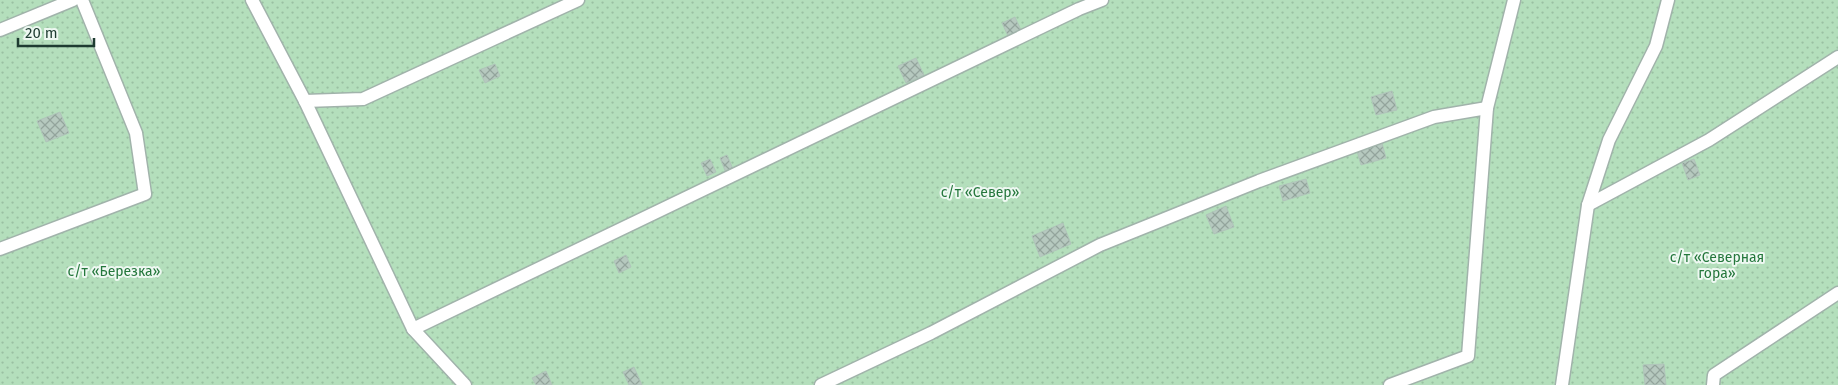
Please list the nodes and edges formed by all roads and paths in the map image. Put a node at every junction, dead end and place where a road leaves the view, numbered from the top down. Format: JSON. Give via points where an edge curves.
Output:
{"nodes":[{"id":1,"x":73,"y":0,"type":"edge"},
{"id":2,"x":82,"y":0,"type":"edge"},
{"id":3,"x":252,"y":0,"type":"edge"},
{"id":4,"x":578,"y":0,"type":"edge"},
{"id":5,"x":1102,"y":0,"type":"edge"},
{"id":6,"x":1514,"y":0,"type":"edge"},
{"id":7,"x":1668,"y":0,"type":"edge"},
{"id":8,"x":0,"y":30,"type":"edge"},
{"id":9,"x":1838,"y":57,"type":"edge"},
{"id":10,"x":305,"y":101,"type":"junction"},
{"id":11,"x":1487,"y":108,"type":"junction"},
{"id":12,"x":1588,"y":205,"type":"junction"},
{"id":13,"x":0,"y":249,"type":"edge"},
{"id":14,"x":1838,"y":293,"type":"edge"},
{"id":15,"x":413,"y":329,"type":"junction"},
{"id":16,"x":465,"y":385,"type":"edge"},
{"id":17,"x":821,"y":385,"type":"edge"},
{"id":18,"x":1390,"y":385,"type":"edge"},
{"id":19,"x":1562,"y":385,"type":"edge"},
{"id":20,"x":1713,"y":385,"type":"edge"}],
"edges":[{"from":1,"to":8,"type":"lane"},
{"from":2,"to":13,"type":"lane","via":[[136,133],[145,194]]},
{"from":3,"to":10,"type":"lane"},
{"from":4,"to":10,"type":"lane","via":[[362,99]]},
{"from":5,"to":15,"type":"lane"},
{"from":6,"to":11,"type":"lane"},
{"from":7,"to":12,"type":"lane","via":[[1656,46],[1608,140]]},
{"from":9,"to":12,"type":"lane","via":[[1709,140]]},
{"from":10,"to":15,"type":"lane"},
{"from":11,"to":17,"type":"lane","via":[[1434,117],[1260,180],[1100,244],[931,333]]},
{"from":11,"to":18,"type":"lane","via":[[1468,356]]},
{"from":12,"to":19,"type":"lane"},
{"from":14,"to":20,"type":"lane","via":[[1714,375]]},
{"from":15,"to":16,"type":"lane"}]}
